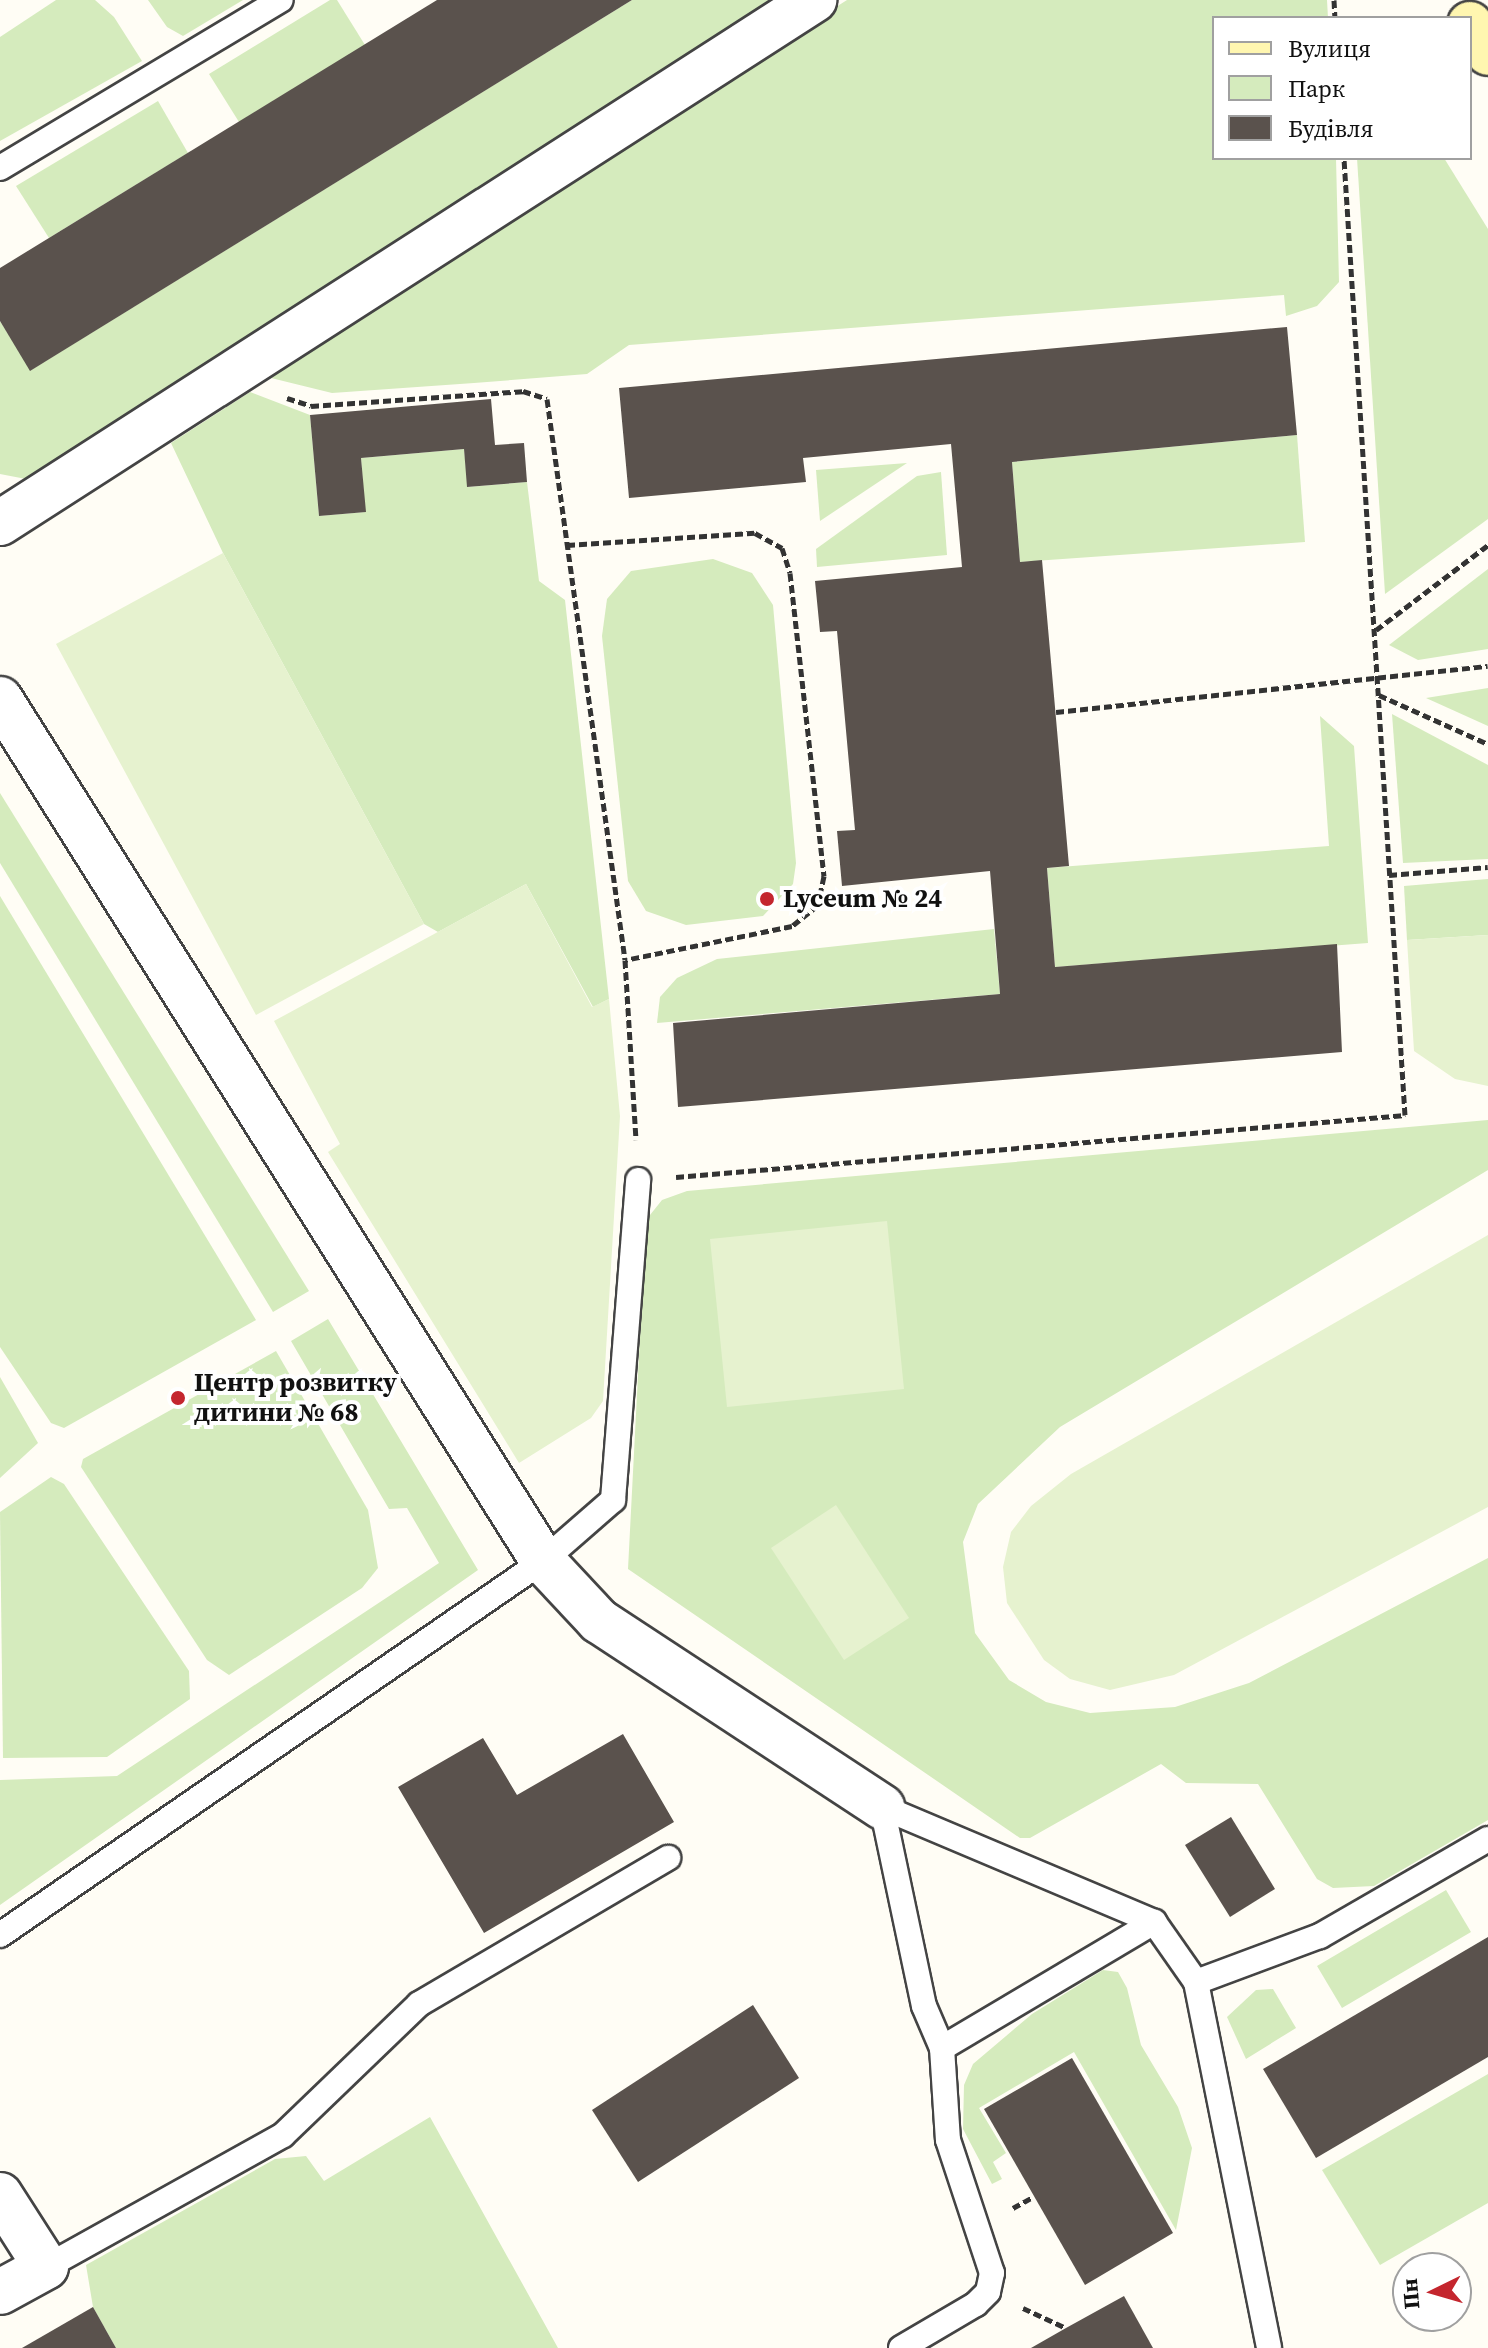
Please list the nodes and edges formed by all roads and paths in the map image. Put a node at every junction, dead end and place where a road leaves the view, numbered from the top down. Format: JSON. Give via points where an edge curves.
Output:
{"nodes":[{"id":1,"x":281,"y":0,"type":"edge"},
{"id":2,"x":814,"y":0,"type":"edge"},
{"id":3,"x":1472,"y":27,"type":"edge"},
{"id":4,"x":1488,"y":53,"type":"edge"},
{"id":5,"x":1344,"y":160,"type":"edge"},
{"id":6,"x":0,"y":168,"type":"edge"},
{"id":7,"x":248,"y":364,"type":"junction"},
{"id":8,"x":0,"y":523,"type":"edge"},
{"id":9,"x":567,"y":545,"type":"junction"},
{"id":10,"x":1488,"y":545,"type":"edge"},
{"id":11,"x":1375,"y":631,"type":"junction"},
{"id":12,"x":1488,"y":666,"type":"edge"},
{"id":13,"x":1378,"y":679,"type":"junction"},
{"id":14,"x":1379,"y":695,"type":"junction"},
{"id":15,"x":0,"y":699,"type":"edge"},
{"id":16,"x":1056,"y":712,"type":"dead end"},
{"id":17,"x":1488,"y":744,"type":"edge"},
{"id":18,"x":1488,"y":867,"type":"edge"},
{"id":19,"x":1389,"y":875,"type":"junction"},
{"id":20,"x":625,"y":960,"type":"junction"},
{"id":21,"x":638,"y":1180,"type":"junction"},
{"id":22,"x":543,"y":1561,"type":"junction"},
{"id":23,"x":882,"y":1807,"type":"junction"},
{"id":24,"x":1488,"y":1839,"type":"edge"},
{"id":25,"x":668,"y":1858,"type":"dead end"},
{"id":26,"x":1154,"y":1922,"type":"junction"},
{"id":27,"x":0,"y":1935,"type":"edge"},
{"id":28,"x":1196,"y":1982,"type":"junction"},
{"id":29,"x":942,"y":2048,"type":"junction"},
{"id":30,"x":0,"y":2195,"type":"edge"},
{"id":31,"x":46,"y":2267,"type":"junction"},
{"id":32,"x":0,"y":2292,"type":"edge"},
{"id":33,"x":901,"y":2348,"type":"edge"},
{"id":34,"x":1269,"y":2348,"type":"edge"}],
"edges":[{"from":1,"to":6,"type":"lane"},
{"from":2,"to":7,"type":"street"},
{"from":3,"to":4,"type":"street"},
{"from":5,"to":11,"type":"path"},
{"from":7,"to":8,"type":"street"},
{"from":7,"to":9,"type":"path","via":[[271,391],[311,406],[523,391],[547,399]]},
{"from":9,"to":20,"type":"path"},
{"from":9,"to":20,"type":"path","via":[[755,533],[782,548],[790,573],[824,876],[818,905],[792,926]]},
{"from":10,"to":11,"type":"path"},
{"from":11,"to":13,"type":"path"},
{"from":12,"to":13,"type":"path"},
{"from":13,"to":14,"type":"path"},
{"from":13,"to":16,"type":"path"},
{"from":14,"to":17,"type":"path"},
{"from":14,"to":19,"type":"path"},
{"from":15,"to":22,"type":"street"},
{"from":18,"to":19,"type":"path"},
{"from":19,"to":21,"type":"path","via":[[1405,1115]]},
{"from":20,"to":21,"type":"path"},
{"from":21,"to":22,"type":"lane","via":[[613,1500]]},
{"from":22,"to":23,"type":"street","via":[[599,1621]]},
{"from":22,"to":27,"type":"lane"},
{"from":23,"to":26,"type":"lane"},
{"from":23,"to":29,"type":"lane","via":[[924,2006]]},
{"from":24,"to":28,"type":"lane","via":[[1320,1936]]},
{"from":25,"to":31,"type":"lane","via":[[419,2004],[283,2135]]},
{"from":26,"to":28,"type":"lane"},
{"from":26,"to":29,"type":"lane"},
{"from":28,"to":34,"type":"lane"},
{"from":29,"to":33,"type":"lane","via":[[948,2140],[992,2273],[988,2292],[976,2304]]},
{"from":30,"to":31,"type":"street"},
{"from":31,"to":32,"type":"street"}]}
